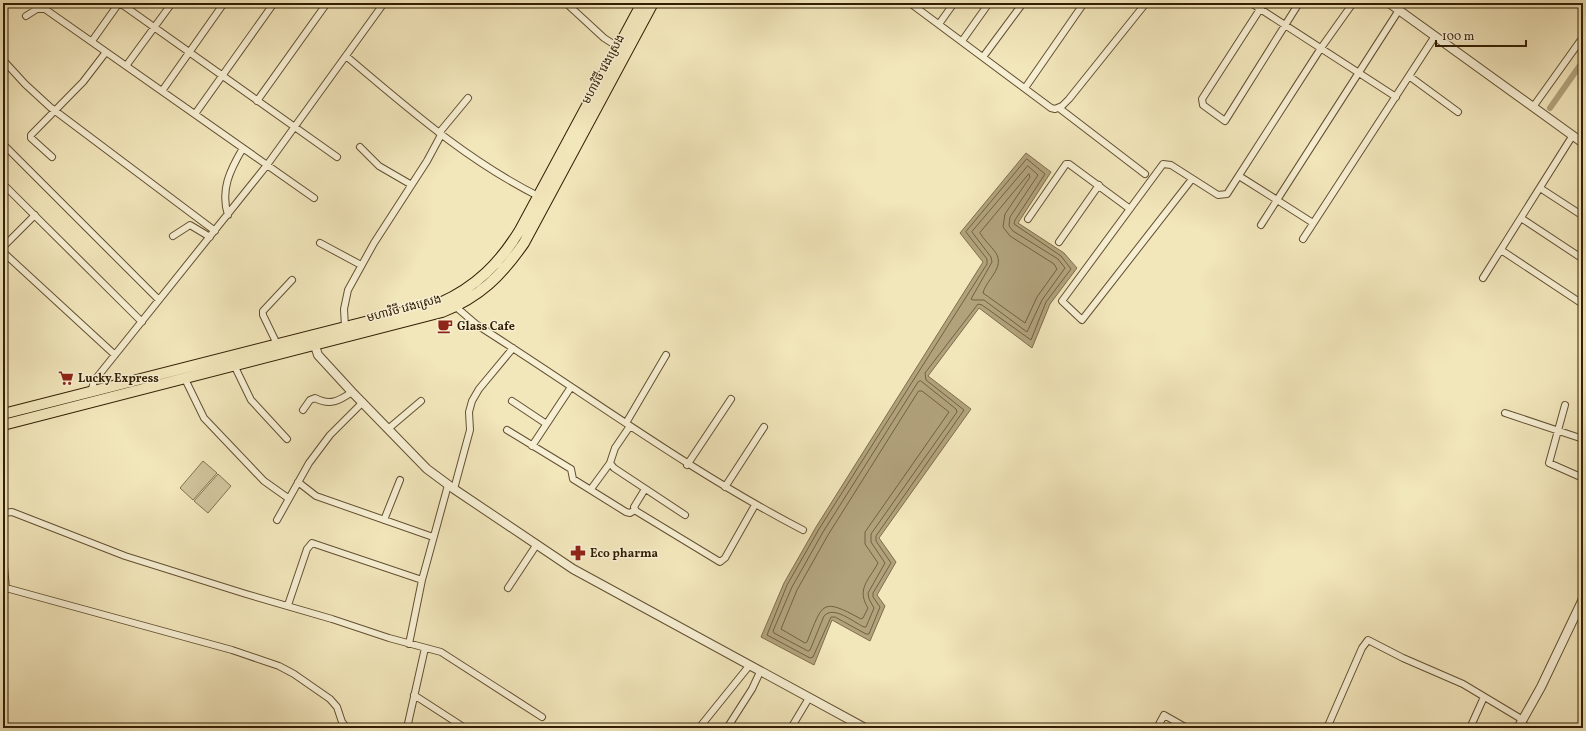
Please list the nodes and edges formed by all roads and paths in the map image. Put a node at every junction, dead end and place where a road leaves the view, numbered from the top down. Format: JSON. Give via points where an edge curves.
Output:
{"nodes":[{"id":1,"x":32,"y":3,"type":"edge"},
{"id":2,"x":120,"y":3,"type":"edge"},
{"id":3,"x":172,"y":3,"type":"edge"},
{"id":4,"x":224,"y":3,"type":"edge"},
{"id":5,"x":274,"y":3,"type":"edge"},
{"id":6,"x":327,"y":3,"type":"edge"},
{"id":7,"x":384,"y":3,"type":"edge"},
{"id":8,"x":566,"y":3,"type":"edge"},
{"id":9,"x":642,"y":3,"type":"edge"},
{"id":10,"x":652,"y":3,"type":"edge"},
{"id":11,"x":954,"y":3,"type":"edge"},
{"id":12,"x":989,"y":3,"type":"edge"},
{"id":13,"x":1023,"y":3,"type":"edge"},
{"id":14,"x":1084,"y":3,"type":"edge"},
{"id":15,"x":1146,"y":3,"type":"edge"},
{"id":16,"x":1251,"y":3,"type":"edge"},
{"id":17,"x":1299,"y":3,"type":"edge"},
{"id":18,"x":1352,"y":3,"type":"edge"},
{"id":19,"x":1389,"y":3,"type":"edge"},
{"id":20,"x":912,"y":4,"type":"edge"},
{"id":21,"x":45,"y":6,"type":"edge"},
{"id":22,"x":1262,"y":6,"type":"edge"},
{"id":23,"x":37,"y":9,"type":"junction"},
{"id":24,"x":1399,"y":10,"type":"junction"},
{"id":25,"x":26,"y":16,"type":"dead end"},
{"id":26,"x":939,"y":24,"type":"junction"},
{"id":27,"x":1285,"y":25,"type":"junction"},
{"id":28,"x":154,"y":28,"type":"junction"},
{"id":29,"x":1435,"y":36,"type":"junction"},
{"id":30,"x":1583,"y":37,"type":"edge"},
{"id":31,"x":92,"y":41,"type":"junction"},
{"id":32,"x":962,"y":41,"type":"junction"},
{"id":33,"x":618,"y":47,"type":"junction"},
{"id":34,"x":1321,"y":48,"type":"junction"},
{"id":35,"x":106,"y":52,"type":"junction"},
{"id":36,"x":189,"y":52,"type":"junction"},
{"id":37,"x":346,"y":56,"type":"junction"},
{"id":38,"x":982,"y":57,"type":"junction"},
{"id":39,"x":3,"y":60,"type":"edge"},
{"id":40,"x":126,"y":66,"type":"junction"},
{"id":41,"x":1358,"y":72,"type":"junction"},
{"id":42,"x":222,"y":76,"type":"junction"},
{"id":43,"x":1409,"y":76,"type":"junction"},
{"id":44,"x":1024,"y":88,"type":"junction"},
{"id":45,"x":162,"y":91,"type":"junction"},
{"id":46,"x":1396,"y":97,"type":"junction"},
{"id":47,"x":468,"y":98,"type":"dead end"},
{"id":48,"x":257,"y":101,"type":"junction"},
{"id":49,"x":1533,"y":107,"type":"junction"},
{"id":50,"x":1059,"y":108,"type":"junction"},
{"id":51,"x":56,"y":110,"type":"junction"},
{"id":52,"x":1458,"y":112,"type":"dead end"},
{"id":53,"x":195,"y":114,"type":"junction"},
{"id":54,"x":295,"y":127,"type":"junction"},
{"id":55,"x":440,"y":134,"type":"junction"},
{"id":56,"x":1573,"y":135,"type":"junction"},
{"id":57,"x":1583,"y":143,"type":"edge"},
{"id":58,"x":3,"y":144,"type":"edge"},
{"id":59,"x":360,"y":147,"type":"dead end"},
{"id":60,"x":243,"y":148,"type":"junction"},
{"id":61,"x":338,"y":156,"type":"dead end"},
{"id":62,"x":52,"y":157,"type":"dead end"},
{"id":63,"x":267,"y":165,"type":"junction"},
{"id":64,"x":1145,"y":174,"type":"dead end"},
{"id":65,"x":1239,"y":176,"type":"junction"},
{"id":66,"x":1192,"y":179,"type":"junction"},
{"id":67,"x":3,"y":184,"type":"edge"},
{"id":68,"x":410,"y":184,"type":"junction"},
{"id":69,"x":1099,"y":186,"type":"junction"},
{"id":70,"x":1540,"y":188,"type":"junction"},
{"id":71,"x":314,"y":198,"type":"dead end"},
{"id":72,"x":542,"y":198,"type":"junction"},
{"id":73,"x":1277,"y":200,"type":"junction"},
{"id":74,"x":1130,"y":209,"type":"junction"},
{"id":75,"x":35,"y":215,"type":"junction"},
{"id":76,"x":228,"y":215,"type":"junction"},
{"id":77,"x":1583,"y":216,"type":"edge"},
{"id":78,"x":1521,"y":218,"type":"junction"},
{"id":79,"x":1028,"y":219,"type":"dead end"},
{"id":80,"x":1313,"y":223,"type":"junction"},
{"id":81,"x":1261,"y":225,"type":"dead end"},
{"id":82,"x":215,"y":231,"type":"junction"},
{"id":83,"x":173,"y":236,"type":"dead end"},
{"id":84,"x":210,"y":237,"type":"junction"},
{"id":85,"x":1303,"y":239,"type":"dead end"},
{"id":86,"x":1059,"y":242,"type":"dead end"},
{"id":87,"x":320,"y":243,"type":"dead end"},
{"id":88,"x":3,"y":247,"type":"edge"},
{"id":89,"x":1501,"y":250,"type":"junction"},
{"id":90,"x":3,"y":252,"type":"edge"},
{"id":91,"x":1583,"y":259,"type":"edge"},
{"id":92,"x":361,"y":265,"type":"junction"},
{"id":93,"x":1483,"y":278,"type":"dead end"},
{"id":94,"x":292,"y":280,"type":"dead end"},
{"id":95,"x":159,"y":300,"type":"junction"},
{"id":96,"x":1581,"y":302,"type":"dead end"},
{"id":97,"x":456,"y":307,"type":"junction"},
{"id":98,"x":142,"y":322,"type":"junction"},
{"id":99,"x":345,"y":327,"type":"junction"},
{"id":100,"x":313,"y":340,"type":"junction"},
{"id":101,"x":277,"y":344,"type":"junction"},
{"id":102,"x":513,"y":348,"type":"junction"},
{"id":103,"x":115,"y":355,"type":"junction"},
{"id":104,"x":666,"y":355,"type":"dead end"},
{"id":105,"x":234,"y":365,"type":"junction"},
{"id":106,"x":184,"y":379,"type":"junction"},
{"id":107,"x":571,"y":387,"type":"junction"},
{"id":108,"x":352,"y":392,"type":"junction"},
{"id":109,"x":92,"y":397,"type":"junction"},
{"id":110,"x":731,"y":399,"type":"dead end"},
{"id":111,"x":421,"y":401,"type":"dead end"},
{"id":112,"x":512,"y":401,"type":"dead end"},
{"id":113,"x":363,"y":402,"type":"junction"},
{"id":114,"x":1565,"y":405,"type":"dead end"},
{"id":115,"x":304,"y":410,"type":"dead end"},
{"id":116,"x":1505,"y":413,"type":"dead end"},
{"id":117,"x":3,"y":414,"type":"edge"},
{"id":118,"x":545,"y":423,"type":"junction"},
{"id":119,"x":3,"y":425,"type":"edge"},
{"id":120,"x":628,"y":425,"type":"junction"},
{"id":121,"x":764,"y":427,"type":"dead end"},
{"id":122,"x":388,"y":429,"type":"junction"},
{"id":123,"x":507,"y":430,"type":"dead end"},
{"id":124,"x":1557,"y":430,"type":"junction"},
{"id":125,"x":1583,"y":438,"type":"edge"},
{"id":126,"x":287,"y":439,"type":"dead end"},
{"id":127,"x":532,"y":446,"type":"junction"},
{"id":128,"x":610,"y":463,"type":"junction"},
{"id":129,"x":687,"y":464,"type":"junction"},
{"id":130,"x":1583,"y":478,"type":"edge"},
{"id":131,"x":400,"y":480,"type":"dead end"},
{"id":132,"x":298,"y":482,"type":"junction"},
{"id":133,"x":725,"y":486,"type":"junction"},
{"id":134,"x":451,"y":487,"type":"junction"},
{"id":135,"x":645,"y":489,"type":"junction"},
{"id":136,"x":591,"y":490,"type":"junction"},
{"id":137,"x":288,"y":498,"type":"junction"},
{"id":138,"x":755,"y":505,"type":"junction"},
{"id":139,"x":635,"y":510,"type":"junction"},
{"id":140,"x":3,"y":513,"type":"edge"},
{"id":141,"x":685,"y":515,"type":"dead end"},
{"id":142,"x":277,"y":520,"type":"dead end"},
{"id":143,"x":384,"y":520,"type":"junction"},
{"id":144,"x":803,"y":530,"type":"dead end"},
{"id":145,"x":433,"y":537,"type":"junction"},
{"id":146,"x":537,"y":544,"type":"junction"},
{"id":147,"x":3,"y":556,"type":"edge"},
{"id":148,"x":422,"y":580,"type":"junction"},
{"id":149,"x":508,"y":588,"type":"dead end"},
{"id":150,"x":1583,"y":600,"type":"edge"},
{"id":151,"x":288,"y":605,"type":"junction"},
{"id":152,"x":410,"y":644,"type":"junction"},
{"id":153,"x":426,"y":648,"type":"junction"},
{"id":154,"x":750,"y":666,"type":"junction"},
{"id":155,"x":760,"y":672,"type":"junction"},
{"id":156,"x":414,"y":695,"type":"junction"},
{"id":157,"x":1484,"y":697,"type":"junction"},
{"id":158,"x":809,"y":698,"type":"junction"},
{"id":159,"x":542,"y":718,"type":"dead end"},
{"id":160,"x":1521,"y":724,"type":"edge"},
{"id":161,"x":729,"y":725,"type":"dead end"},
{"id":162,"x":347,"y":728,"type":"edge"},
{"id":163,"x":407,"y":728,"type":"edge"},
{"id":164,"x":465,"y":728,"type":"edge"},
{"id":165,"x":699,"y":728,"type":"edge"},
{"id":166,"x":791,"y":728,"type":"edge"},
{"id":167,"x":865,"y":728,"type":"edge"},
{"id":168,"x":1157,"y":728,"type":"edge"},
{"id":169,"x":1187,"y":728,"type":"edge"},
{"id":170,"x":1327,"y":728,"type":"edge"},
{"id":171,"x":1470,"y":728,"type":"edge"},
{"id":172,"x":1529,"y":728,"type":"edge"}],
"edges":[{"from":1,"to":23,"type":"street"},
{"from":2,"to":28,"type":"street"},
{"from":2,"to":31,"type":"street"},
{"from":3,"to":28,"type":"street"},
{"from":4,"to":36,"type":"street"},
{"from":5,"to":42,"type":"street"},
{"from":6,"to":48,"type":"street"},
{"from":7,"to":37,"type":"street"},
{"from":8,"to":33,"type":"street","via":[[604,38]]},
{"from":9,"to":33,"type":"main road","name":"មហាវិថី វេងស្រេង"},
{"from":10,"to":72,"type":"main road","name":"មហាវិថី វេងស្រេង"},
{"from":11,"to":26,"type":"street"},
{"from":12,"to":32,"type":"street"},
{"from":13,"to":38,"type":"street"},
{"from":14,"to":44,"type":"street"},
{"from":15,"to":50,"type":"street","via":[[1090,74]]},
{"from":16,"to":22,"type":"street"},
{"from":17,"to":27,"type":"street"},
{"from":18,"to":34,"type":"street"},
{"from":19,"to":24,"type":"street"},
{"from":20,"to":26,"type":"street"},
{"from":21,"to":23,"type":"street"},
{"from":21,"to":31,"type":"street"},
{"from":22,"to":27,"type":"street"},
{"from":22,"to":27,"type":"street","via":[[1202,99],[1203,105],[1222,120],[1225,121]]},
{"from":23,"to":25,"type":"street"},
{"from":24,"to":29,"type":"street"},
{"from":24,"to":41,"type":"street"},
{"from":26,"to":32,"type":"street"},
{"from":27,"to":34,"type":"street"},
{"from":28,"to":36,"type":"street"},
{"from":28,"to":40,"type":"street"},
{"from":29,"to":43,"type":"street"},
{"from":29,"to":49,"type":"street"},
{"from":30,"to":49,"type":"street"},
{"from":31,"to":35,"type":"street"},
{"from":32,"to":38,"type":"street"},
{"from":33,"to":72,"type":"main road","name":"មហាវិថី វេងស្រេង"},
{"from":34,"to":41,"type":"street"},
{"from":34,"to":65,"type":"street"},
{"from":35,"to":40,"type":"street"},
{"from":35,"to":51,"type":"street","via":[[83,82]]},
{"from":36,"to":42,"type":"street"},
{"from":36,"to":45,"type":"street"},
{"from":37,"to":54,"type":"street"},
{"from":37,"to":55,"type":"street"},
{"from":38,"to":44,"type":"street"},
{"from":39,"to":51,"type":"street","via":[[25,84]]},
{"from":40,"to":45,"type":"street"},
{"from":41,"to":46,"type":"street"},
{"from":41,"to":73,"type":"street"},
{"from":42,"to":48,"type":"street"},
{"from":42,"to":53,"type":"street"},
{"from":43,"to":46,"type":"street"},
{"from":43,"to":52,"type":"street"},
{"from":44,"to":50,"type":"street","via":[[1051,108]]},
{"from":45,"to":53,"type":"street"},
{"from":46,"to":80,"type":"street"},
{"from":47,"to":55,"type":"street"},
{"from":48,"to":54,"type":"street"},
{"from":49,"to":56,"type":"street"},
{"from":50,"to":64,"type":"street"},
{"from":51,"to":62,"type":"street","via":[[37,127],[31,137]]},
{"from":51,"to":82,"type":"street"},
{"from":53,"to":60,"type":"street"},
{"from":54,"to":61,"type":"street"},
{"from":54,"to":63,"type":"street"},
{"from":55,"to":68,"type":"street","via":[[427,161]]},
{"from":55,"to":72,"type":"street","via":[[484,166]]},
{"from":56,"to":57,"type":"street"},
{"from":56,"to":70,"type":"street"},
{"from":58,"to":95,"type":"street"},
{"from":59,"to":68,"type":"street","via":[[378,166]]},
{"from":60,"to":63,"type":"street"},
{"from":60,"to":76,"type":"street","via":[[227,180],[224,203]]},
{"from":63,"to":71,"type":"street"},
{"from":63,"to":76,"type":"street"},
{"from":65,"to":66,"type":"street","via":[[1223,196]]},
{"from":65,"to":73,"type":"street"},
{"from":66,"to":74,"type":"street","via":[[1171,165],[1163,164]]},
{"from":66,"to":74,"type":"street","via":[[1082,320],[1062,301]]},
{"from":67,"to":75,"type":"street"},
{"from":68,"to":92,"type":"street"},
{"from":69,"to":74,"type":"street"},
{"from":69,"to":79,"type":"street","via":[[1066,164]]},
{"from":69,"to":86,"type":"street"},
{"from":70,"to":77,"type":"street"},
{"from":70,"to":78,"type":"street"},
{"from":72,"to":97,"type":"main road","name":"មហាវិថី វេងស្រេង","via":[[524,243],[506,268],[486,287]]},
{"from":72,"to":99,"type":"main road","name":"មហាវិថី វេងស្រេង","via":[[508,250],[469,288],[440,303]]},
{"from":73,"to":80,"type":"street"},
{"from":73,"to":81,"type":"street"},
{"from":75,"to":88,"type":"street"},
{"from":75,"to":98,"type":"street"},
{"from":76,"to":82,"type":"street"},
{"from":78,"to":89,"type":"street"},
{"from":78,"to":91,"type":"street"},
{"from":80,"to":85,"type":"street"},
{"from":82,"to":84,"type":"street"},
{"from":83,"to":84,"type":"street","via":[[190,225]]},
{"from":84,"to":95,"type":"street"},
{"from":87,"to":92,"type":"street"},
{"from":89,"to":93,"type":"street"},
{"from":89,"to":96,"type":"street"},
{"from":90,"to":103,"type":"street"},
{"from":92,"to":99,"type":"street","via":[[346,298]]},
{"from":94,"to":101,"type":"street","via":[[263,311]]},
{"from":95,"to":98,"type":"street"},
{"from":97,"to":100,"type":"main road","name":"មហាវិថី វេងស្រេង"},
{"from":97,"to":102,"type":"street","via":[[477,325]]},
{"from":98,"to":103,"type":"street"},
{"from":99,"to":100,"type":"main road","name":"មហាវិថី វេងស្រេង"},
{"from":100,"to":101,"type":"main road","name":"មហាវិថី វេងស្រេង"},
{"from":100,"to":105,"type":"main road","name":"មហាវិថី វេងស្រេង"},
{"from":100,"to":108,"type":"street","via":[[326,364]]},
{"from":101,"to":109,"type":"main road","name":"មហាវិថី វេងស្រេង"},
{"from":102,"to":107,"type":"street"},
{"from":102,"to":134,"type":"street","via":[[472,401],[469,412],[470,430]]},
{"from":103,"to":109,"type":"street","via":[[94,381]]},
{"from":104,"to":120,"type":"street"},
{"from":105,"to":106,"type":"main road","name":"មហាវិថី វេងស្រេង"},
{"from":105,"to":126,"type":"street","via":[[251,400]]},
{"from":106,"to":109,"type":"main road","name":"មហាវិថី វេងស្រេង"},
{"from":106,"to":137,"type":"street","via":[[204,418],[264,480]]},
{"from":107,"to":118,"type":"street"},
{"from":107,"to":120,"type":"street"},
{"from":108,"to":113,"type":"street"},
{"from":108,"to":115,"type":"street","via":[[331,403],[324,403],[315,398],[310,400]]},
{"from":109,"to":117,"type":"main road","name":"មហាវិថី វេងស្រេង"},
{"from":109,"to":119,"type":"main road","name":"មហាវិថី វេងស្រេង"},
{"from":110,"to":129,"type":"street"},
{"from":111,"to":122,"type":"street"},
{"from":112,"to":118,"type":"street"},
{"from":113,"to":122,"type":"street"},
{"from":113,"to":132,"type":"street","via":[[330,435]]},
{"from":114,"to":124,"type":"street"},
{"from":116,"to":124,"type":"street"},
{"from":118,"to":127,"type":"street"},
{"from":120,"to":128,"type":"street","via":[[610,458]]},
{"from":120,"to":129,"type":"street"},
{"from":121,"to":133,"type":"street"},
{"from":122,"to":134,"type":"street","via":[[427,469]]},
{"from":123,"to":127,"type":"street"},
{"from":124,"to":125,"type":"street"},
{"from":124,"to":130,"type":"street","via":[[1549,463]]},
{"from":127,"to":136,"type":"street","via":[[571,469],[573,479]]},
{"from":128,"to":135,"type":"street"},
{"from":128,"to":136,"type":"street"},
{"from":129,"to":133,"type":"street"},
{"from":131,"to":143,"type":"street"},
{"from":132,"to":137,"type":"street"},
{"from":132,"to":143,"type":"street","via":[[316,496]]},
{"from":133,"to":138,"type":"street"},
{"from":134,"to":145,"type":"street"},
{"from":134,"to":146,"type":"street"},
{"from":135,"to":139,"type":"street"},
{"from":135,"to":141,"type":"street"},
{"from":136,"to":139,"type":"street","via":[[626,512]]},
{"from":137,"to":142,"type":"street"},
{"from":138,"to":139,"type":"street","via":[[722,562]]},
{"from":138,"to":144,"type":"street"},
{"from":140,"to":151,"type":"street","via":[[12,512],[125,556]]},
{"from":143,"to":145,"type":"street"},
{"from":145,"to":148,"type":"street"},
{"from":146,"to":149,"type":"street"},
{"from":146,"to":154,"type":"street","via":[[586,577]]},
{"from":147,"to":162,"type":"street","via":[[6,588],[232,650],[279,666],[330,700],[337,707]]},
{"from":148,"to":151,"type":"street","via":[[312,543],[307,549]]},
{"from":148,"to":152,"type":"street"},
{"from":150,"to":160,"type":"street"},
{"from":151,"to":152,"type":"street"},
{"from":152,"to":153,"type":"street"},
{"from":153,"to":156,"type":"street"},
{"from":153,"to":159,"type":"street","via":[[441,652]]},
{"from":154,"to":155,"type":"street"},
{"from":154,"to":165,"type":"street"},
{"from":155,"to":158,"type":"street"},
{"from":155,"to":161,"type":"street","via":[[752,690]]},
{"from":156,"to":163,"type":"street"},
{"from":156,"to":164,"type":"street"},
{"from":157,"to":160,"type":"street"},
{"from":157,"to":170,"type":"street","via":[[1463,684],[1368,640],[1362,648]]},
{"from":157,"to":171,"type":"street"},
{"from":158,"to":166,"type":"street"},
{"from":158,"to":167,"type":"street"},
{"from":160,"to":172,"type":"street"},
{"from":168,"to":169,"type":"street","via":[[1164,715]]}]}
